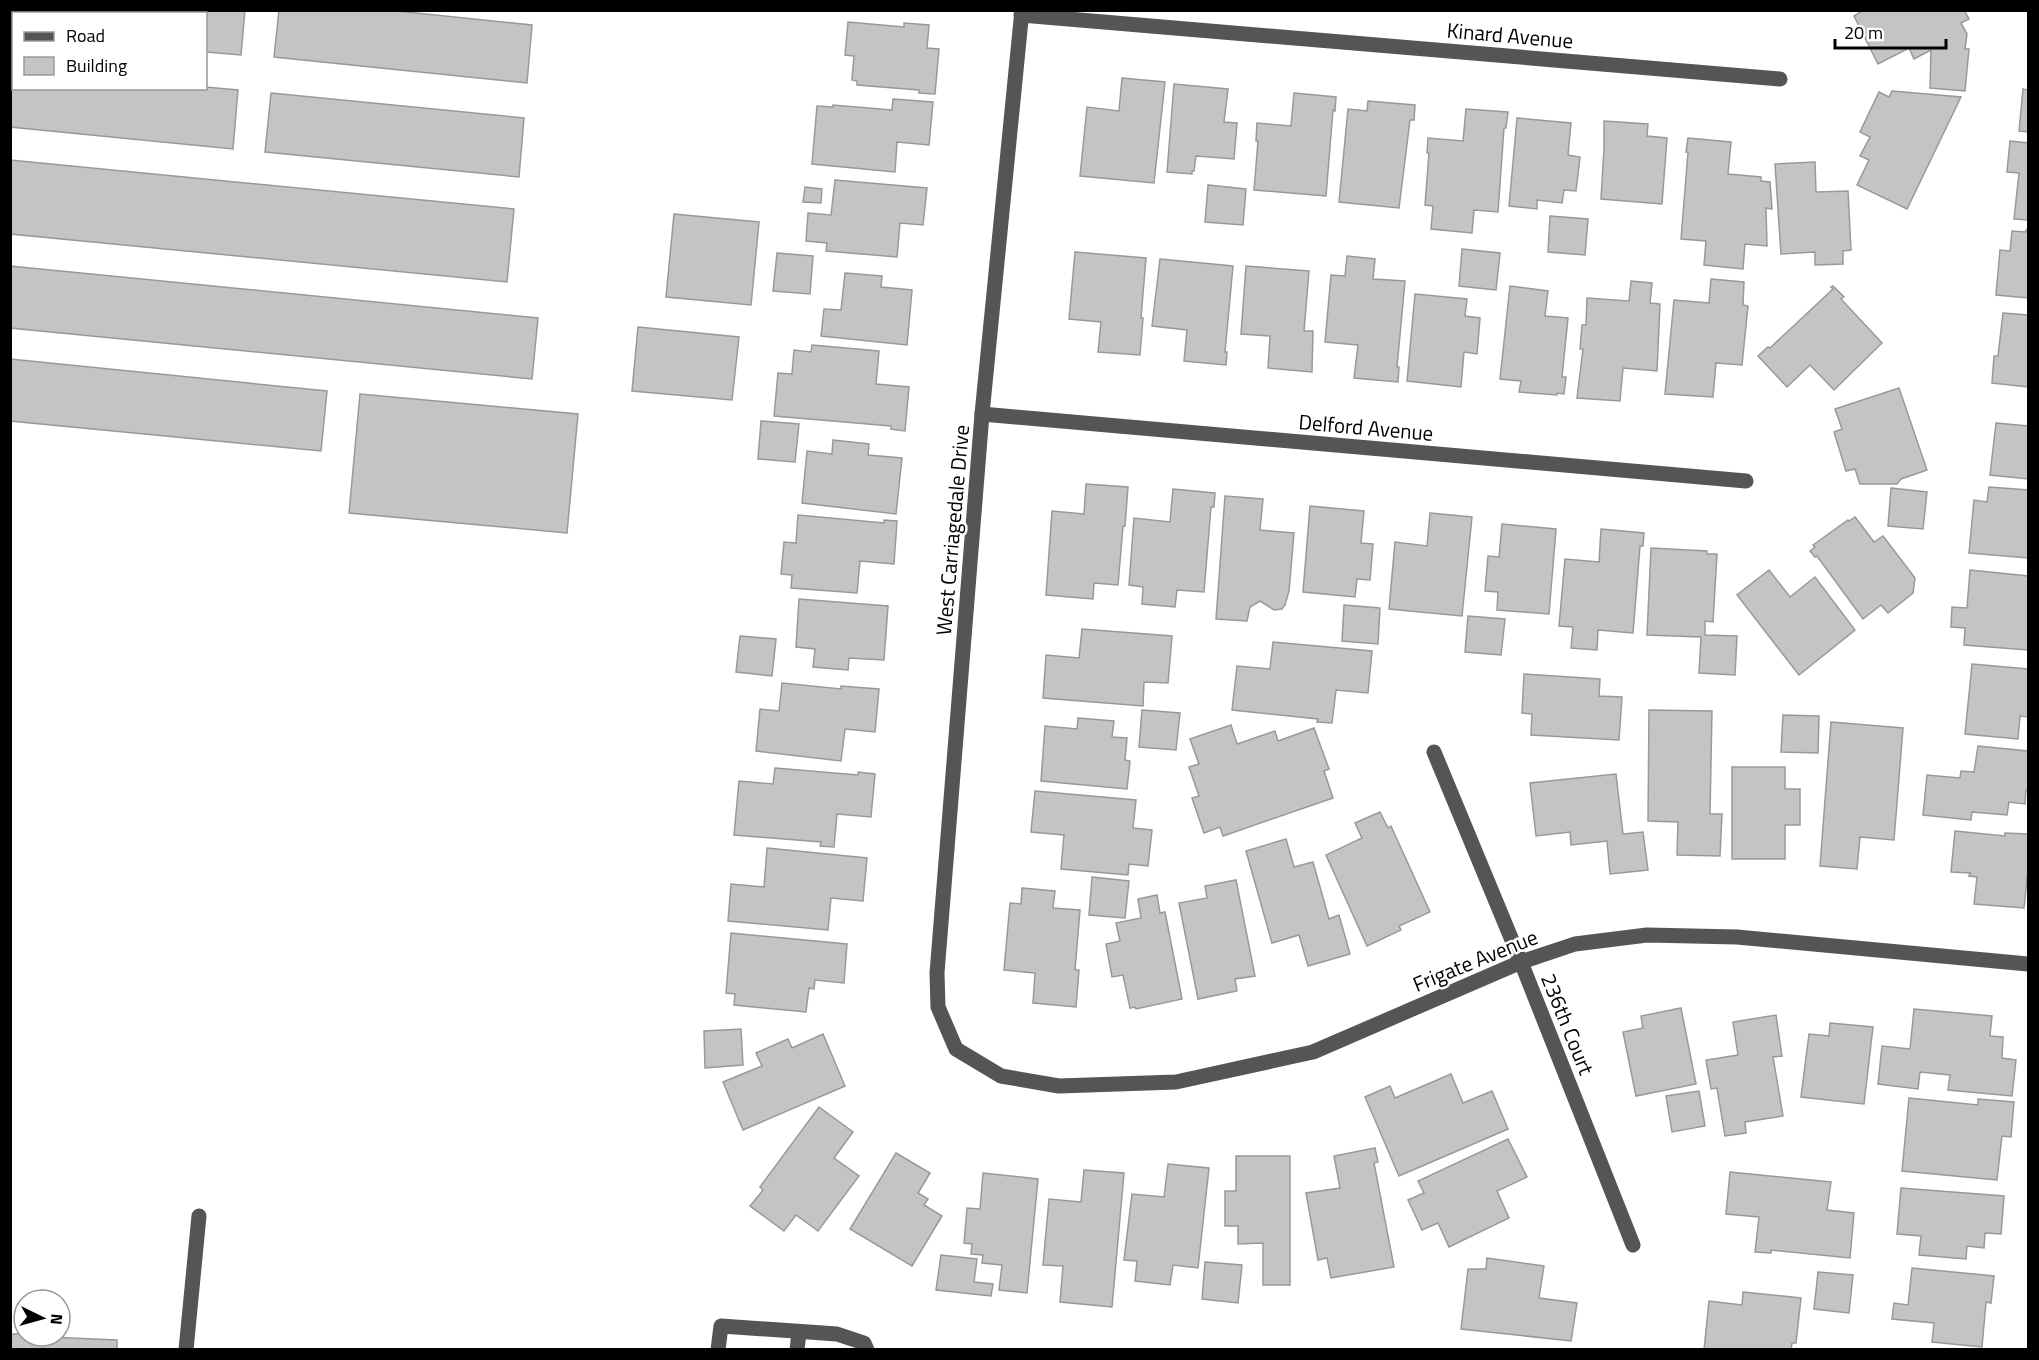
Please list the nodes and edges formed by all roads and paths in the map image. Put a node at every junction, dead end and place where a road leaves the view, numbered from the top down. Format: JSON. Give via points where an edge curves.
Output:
{"nodes":[{"id":1,"x":1022,"y":13,"type":"edge"},
{"id":2,"x":1780,"y":79,"type":"dead end"},
{"id":3,"x":982,"y":414,"type":"junction"},
{"id":4,"x":1746,"y":481,"type":"dead end"},
{"id":5,"x":1434,"y":752,"type":"dead end"},
{"id":6,"x":1521,"y":962,"type":"junction"},
{"id":7,"x":2028,"y":964,"type":"edge"},
{"id":8,"x":956,"y":1049,"type":"joint"},
{"id":9,"x":199,"y":1216,"type":"dead end"},
{"id":10,"x":1633,"y":1245,"type":"dead end"},
{"id":11,"x":799,"y":1332,"type":"junction"},
{"id":12,"x":186,"y":1350,"type":"edge"},
{"id":13,"x":718,"y":1350,"type":"edge"},
{"id":14,"x":797,"y":1350,"type":"edge"},
{"id":15,"x":867,"y":1350,"type":"edge"}],
"edges":[{"from":1,"to":2,"type":"street","name":"Kinard Avenue"},
{"from":1,"to":3,"type":"street","name":"West Carriagedale Drive"},
{"from":3,"to":4,"type":"street","name":"Delford Avenue"},
{"from":3,"to":8,"type":"street","name":"West Carriagedale Drive","via":[[937,973],[938,1007]]},
{"from":5,"to":6,"type":"street","name":"236th Court"},
{"from":6,"to":7,"type":"street","name":"Frigate Avenue","via":[[1575,944],[1647,935],[1737,938]]},
{"from":6,"to":8,"type":"street","name":"Frigate Avenue","via":[[1313,1052],[1176,1082],[1059,1086],[1001,1076]]},
{"from":6,"to":10,"type":"street","name":"236th Court"},
{"from":9,"to":12,"type":"street"},
{"from":11,"to":13,"type":"street","via":[[720,1326]]},
{"from":11,"to":14,"type":"street"},
{"from":11,"to":15,"type":"street","via":[[837,1335],[864,1343]]}]}
